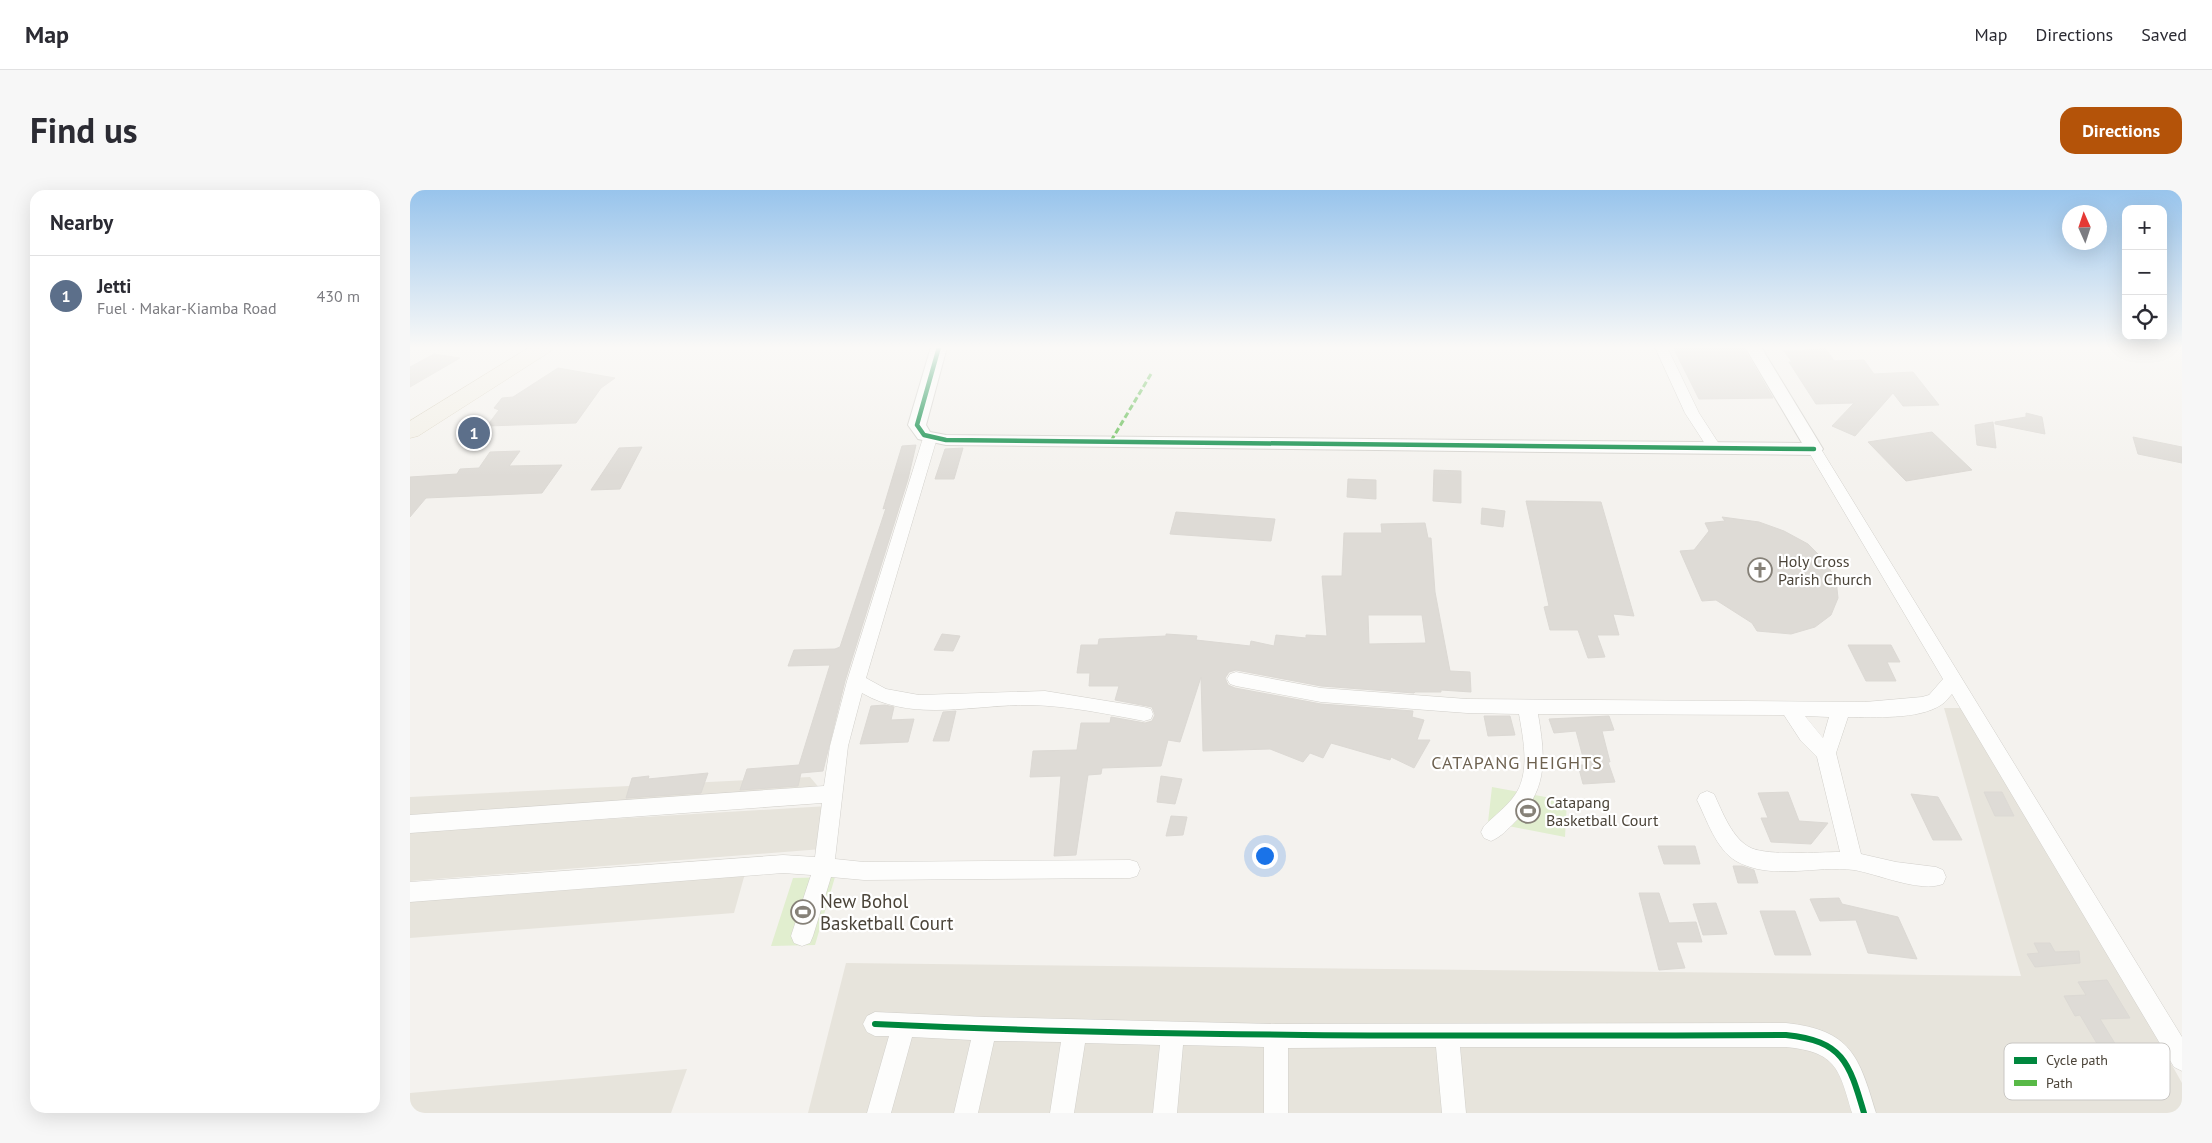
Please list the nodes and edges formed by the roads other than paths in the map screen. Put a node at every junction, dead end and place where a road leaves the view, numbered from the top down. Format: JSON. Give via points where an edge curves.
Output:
{"nodes":[{"id":1,"x":475,"y":390,"type":"edge"},
{"id":2,"x":927,"y":390,"type":"edge"},
{"id":3,"x":1681,"y":390,"type":"edge"},
{"id":4,"x":1779,"y":390,"type":"edge"},
{"id":5,"x":410,"y":431,"type":"edge"},
{"id":6,"x":930,"y":438,"type":"junction"},
{"id":7,"x":1714,"y":447,"type":"junction"},
{"id":8,"x":1814,"y":449,"type":"junction"},
{"id":9,"x":1236,"y":678,"type":"dead end"},
{"id":10,"x":1953,"y":680,"type":"junction"},
{"id":11,"x":856,"y":681,"type":"junction"},
{"id":12,"x":1527,"y":706,"type":"junction"},
{"id":13,"x":1789,"y":708,"type":"junction"},
{"id":14,"x":1840,"y":711,"type":"junction"},
{"id":15,"x":1144,"y":714,"type":"dead end"},
{"id":16,"x":1826,"y":753,"type":"junction"},
{"id":17,"x":834,"y":794,"type":"junction"},
{"id":18,"x":1707,"y":800,"type":"dead end"},
{"id":19,"x":410,"y":824,"type":"edge"},
{"id":20,"x":1491,"y":832,"type":"dead end"},
{"id":21,"x":1853,"y":861,"type":"junction"},
{"id":22,"x":824,"y":867,"type":"junction"},
{"id":23,"x":1130,"y":869,"type":"dead end"},
{"id":24,"x":1936,"y":877,"type":"dead end"},
{"id":25,"x":410,"y":892,"type":"edge"},
{"id":26,"x":802,"y":936,"type":"dead end"},
{"id":27,"x":875,"y":1024,"type":"dead end"},
{"id":28,"x":904,"y":1024,"type":"junction"},
{"id":29,"x":985,"y":1029,"type":"junction"},
{"id":30,"x":1075,"y":1032,"type":"junction"},
{"id":31,"x":1173,"y":1033,"type":"junction"},
{"id":32,"x":1447,"y":1035,"type":"junction"},
{"id":33,"x":1276,"y":1036,"type":"junction"},
{"id":34,"x":2182,"y":1059,"type":"edge"},
{"id":35,"x":879,"y":1113,"type":"edge"},
{"id":36,"x":966,"y":1113,"type":"edge"},
{"id":37,"x":1062,"y":1113,"type":"edge"},
{"id":38,"x":1165,"y":1113,"type":"edge"},
{"id":39,"x":1276,"y":1113,"type":"edge"},
{"id":40,"x":1454,"y":1113,"type":"edge"},
{"id":41,"x":1864,"y":1113,"type":"edge"}],
"edges":[{"from":1,"to":5,"type":"main road"},
{"from":2,"to":6,"type":"street","via":[[917,425],[921,434]]},
{"from":3,"to":7,"type":"street"},
{"from":4,"to":8,"type":"street"},
{"from":6,"to":7,"type":"street"},
{"from":6,"to":11,"type":"street"},
{"from":7,"to":8,"type":"street"},
{"from":8,"to":10,"type":"street"},
{"from":9,"to":12,"type":"street","via":[[1321,695],[1467,706]]},
{"from":10,"to":14,"type":"street","via":[[1935,700],[1922,705]]},
{"from":10,"to":34,"type":"street"},
{"from":11,"to":15,"type":"street","via":[[882,695],[917,702],[1031,698],[1086,703]]},
{"from":11,"to":17,"type":"street","via":[[839,746]]},
{"from":12,"to":13,"type":"street"},
{"from":12,"to":20,"type":"street","via":[[1533,742],[1529,788],[1514,810]]},
{"from":13,"to":14,"type":"street"},
{"from":13,"to":16,"type":"street","via":[[1803,730]]},
{"from":14,"to":16,"type":"street"},
{"from":16,"to":21,"type":"street"},
{"from":17,"to":19,"type":"street"},
{"from":17,"to":22,"type":"street"},
{"from":18,"to":21,"type":"street","via":[[1721,828],[1744,855],[1759,860]]},
{"from":21,"to":24,"type":"street","via":[[1896,872]]},
{"from":22,"to":23,"type":"street","via":[[864,871]]},
{"from":22,"to":25,"type":"street","via":[[783,864]]},
{"from":22,"to":26,"type":"street"},
{"from":27,"to":28,"type":"street"},
{"from":28,"to":29,"type":"street"},
{"from":28,"to":35,"type":"street"},
{"from":29,"to":30,"type":"street"},
{"from":29,"to":36,"type":"street"},
{"from":30,"to":31,"type":"street"},
{"from":30,"to":37,"type":"street"},
{"from":31,"to":33,"type":"street"},
{"from":31,"to":38,"type":"street"},
{"from":32,"to":33,"type":"street"},
{"from":32,"to":40,"type":"street"},
{"from":32,"to":41,"type":"street","via":[[1786,1035],[1815,1039],[1835,1050],[1848,1065]]},
{"from":33,"to":39,"type":"street"}]}
